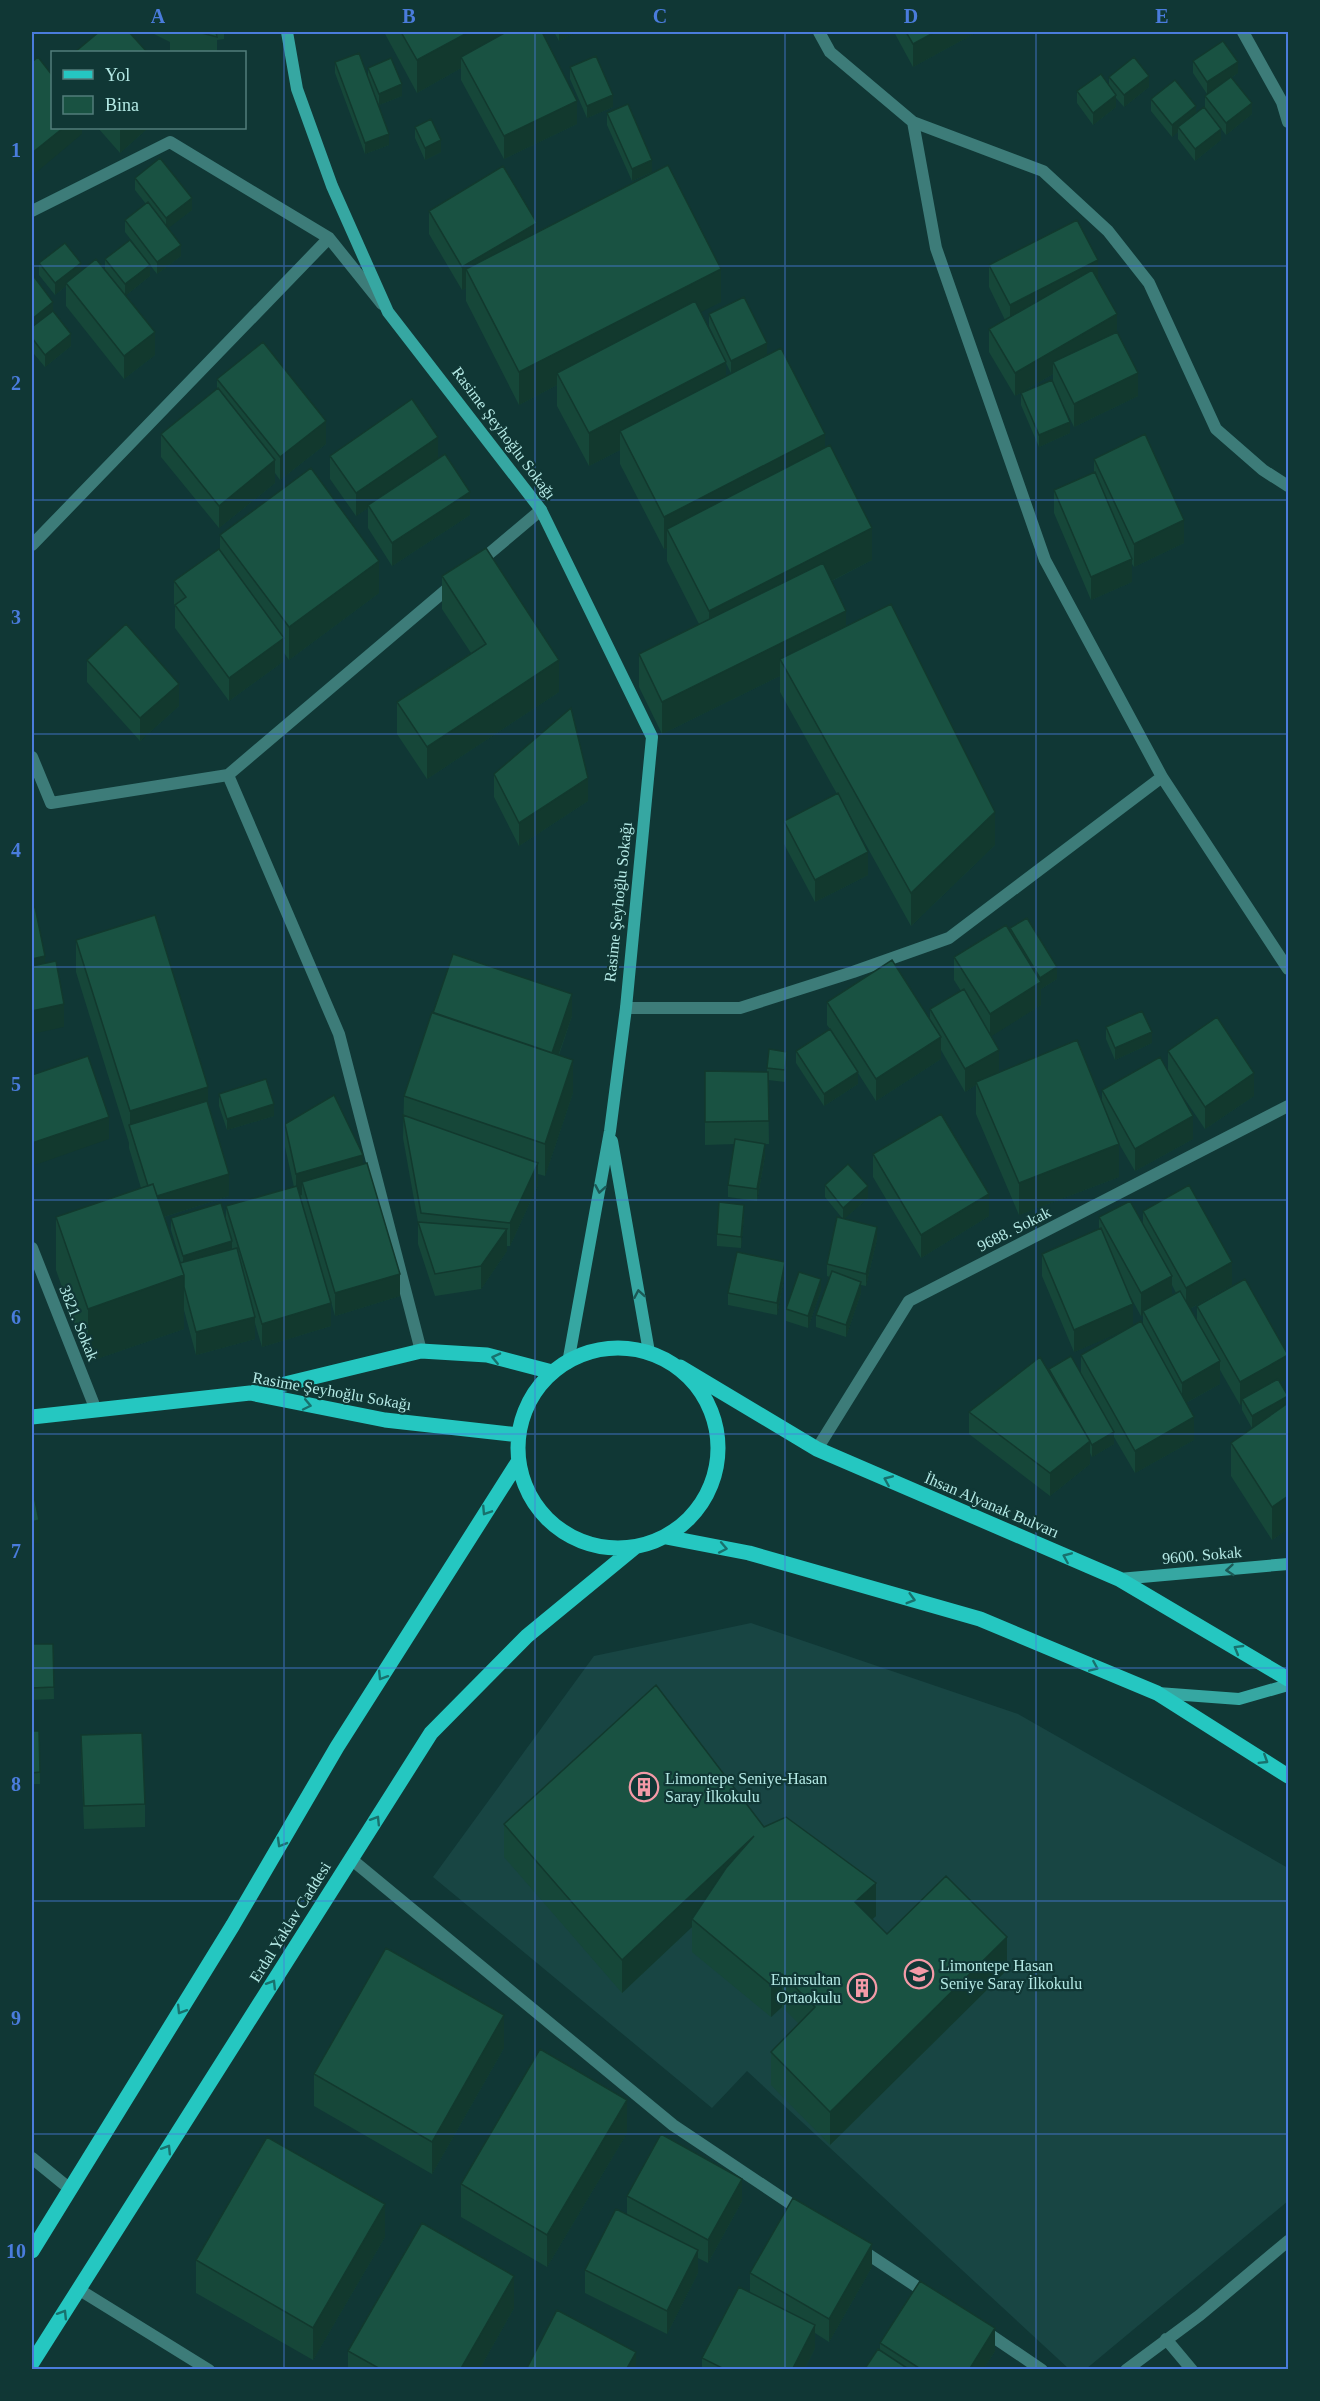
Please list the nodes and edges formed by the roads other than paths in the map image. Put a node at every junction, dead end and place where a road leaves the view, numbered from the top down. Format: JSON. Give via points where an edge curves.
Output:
{"nodes":[{"id":1,"x":287,"y":32,"type":"edge"},
{"id":2,"x":819,"y":32,"type":"edge"},
{"id":3,"x":1244,"y":32,"type":"edge"},
{"id":4,"x":914,"y":122,"type":"junction"},
{"id":5,"x":1288,"y":122,"type":"edge"},
{"id":6,"x":32,"y":212,"type":"edge"},
{"id":7,"x":329,"y":238,"type":"junction"},
{"id":8,"x":388,"y":312,"type":"junction"},
{"id":9,"x":1288,"y":486,"type":"edge"},
{"id":10,"x":541,"y":510,"type":"junction"},
{"id":11,"x":32,"y":545,"type":"edge"},
{"id":12,"x":32,"y":757,"type":"edge"},
{"id":13,"x":228,"y":775,"type":"junction"},
{"id":14,"x":1162,"y":777,"type":"junction"},
{"id":15,"x":1288,"y":969,"type":"edge"},
{"id":16,"x":626,"y":1008,"type":"junction"},
{"id":17,"x":1288,"y":1106,"type":"edge"},
{"id":18,"x":610,"y":1131,"type":"junction"},
{"id":19,"x":32,"y":1248,"type":"edge"},
{"id":20,"x":421,"y":1351,"type":"junction"},
{"id":21,"x":649,"y":1352,"type":"junction"},
{"id":22,"x":568,"y":1363,"type":"junction"},
{"id":23,"x":680,"y":1367,"type":"junction"},
{"id":24,"x":552,"y":1372,"type":"junction"},
{"id":25,"x":250,"y":1393,"type":"junction"},
{"id":26,"x":96,"y":1410,"type":"junction"},
{"id":27,"x":32,"y":1417,"type":"edge"},
{"id":28,"x":519,"y":1435,"type":"junction"},
{"id":29,"x":817,"y":1449,"type":"junction"},
{"id":30,"x":518,"y":1462,"type":"junction"},
{"id":31,"x":666,"y":1537,"type":"junction"},
{"id":32,"x":634,"y":1548,"type":"junction"},
{"id":33,"x":1288,"y":1564,"type":"edge"},
{"id":34,"x":1119,"y":1579,"type":"junction"},
{"id":35,"x":1288,"y":1679,"type":"edge"},
{"id":36,"x":1288,"y":1685,"type":"edge"},
{"id":37,"x":1156,"y":1693,"type":"junction"},
{"id":38,"x":1288,"y":1776,"type":"edge"},
{"id":39,"x":351,"y":1859,"type":"junction"},
{"id":40,"x":32,"y":2158,"type":"edge"},
{"id":41,"x":70,"y":2189,"type":"junction"},
{"id":42,"x":813,"y":2218,"type":"edge"},
{"id":43,"x":1288,"y":2241,"type":"edge"},
{"id":44,"x":852,"y":2244,"type":"edge"},
{"id":45,"x":32,"y":2251,"type":"edge"},
{"id":46,"x":78,"y":2289,"type":"junction"},
{"id":47,"x":942,"y":2304,"type":"edge"},
{"id":48,"x":972,"y":2323,"type":"edge"},
{"id":49,"x":1167,"y":2339,"type":"junction"},
{"id":50,"x":32,"y":2363,"type":"edge"},
{"id":51,"x":209,"y":2370,"type":"edge"},
{"id":52,"x":1042,"y":2370,"type":"edge"},
{"id":53,"x":1126,"y":2370,"type":"edge"},
{"id":54,"x":1192,"y":2370,"type":"edge"}],
"edges":[{"from":1,"to":8,"type":"main road","name":"Rasime Şeyhoğlu Sokağı","via":[[297,89],[332,186]]},
{"from":2,"to":4,"type":"street","via":[[830,52]]},
{"from":3,"to":5,"type":"street","via":[[1282,102]]},
{"from":4,"to":9,"type":"street","via":[[1043,171],[1108,231],[1149,283],[1216,429]]},
{"from":4,"to":14,"type":"street","via":[[936,248],[1045,560]]},
{"from":6,"to":7,"type":"street","via":[[170,142]]},
{"from":7,"to":8,"type":"street"},
{"from":7,"to":11,"type":"street"},
{"from":8,"to":10,"type":"main road","name":"Rasime Şeyhoğlu Sokağı"},
{"from":10,"to":13,"type":"street"},
{"from":10,"to":16,"type":"main road","name":"Rasime Şeyhoğlu Sokağı","via":[[652,737]]},
{"from":12,"to":13,"type":"street","via":[[51,802]]},
{"from":13,"to":20,"type":"street","via":[[339,1034]]},
{"from":14,"to":15,"type":"street"},
{"from":14,"to":16,"type":"street","via":[[949,938],[740,1008]]},
{"from":16,"to":18,"type":"main road","name":"Rasime Şeyhoğlu Sokağı"},
{"from":17,"to":29,"type":"street","name":"9688. Sokak","via":[[909,1301]]},
{"from":21,"to":18,"type":"main road","one_way":true},
{"from":18,"to":22,"type":"main road","one_way":true},
{"from":19,"to":26,"type":"street","name":"3821. Sokak"},
{"from":24,"to":20,"type":"main road","one_way":true,"via":[[487,1355]]},
{"from":20,"to":25,"type":"main road"},
{"from":21,"to":22,"type":"main road","via":[[615,1347],[582,1354]]},
{"from":21,"to":23,"type":"main road"},
{"from":22,"to":24,"type":"main road"},
{"from":23,"to":29,"type":"main road","name":"İhsan Alyanak Bulvarı"},
{"from":23,"to":31,"type":"main road","via":[[707,1402],[716,1423],[719,1456],[711,1488],[693,1517]]},
{"from":24,"to":28,"type":"main road","via":[[531,1398]]},
{"from":25,"to":26,"type":"main road","name":"Rasime Şeyhoğlu Sokağı"},
{"from":25,"to":28,"type":"main road","name":"Rasime Şeyhoğlu Sokağı","one_way":true,"via":[[385,1420]]},
{"from":26,"to":27,"type":"main road","name":"Rasime Şeyhoğlu Sokağı"},
{"from":28,"to":30,"type":"main road"},
{"from":34,"to":29,"type":"main road","name":"İhsan Alyanak Bulvarı","one_way":true},
{"from":30,"to":32,"type":"main road","via":[[528,1493],[546,1519],[571,1538],[602,1547]]},
{"from":30,"to":41,"type":"main road","one_way":true,"via":[[337,1747]]},
{"from":31,"to":32,"type":"main road"},
{"from":31,"to":37,"type":"main road","one_way":true,"via":[[749,1553],[980,1619]]},
{"from":39,"to":32,"type":"main road","name":"Erdal Yaklav Caddesi","one_way":true,"via":[[431,1733],[527,1636]]},
{"from":33,"to":34,"type":"main road","name":"9600. Sokak","one_way":true},
{"from":35,"to":34,"type":"main road","name":"İhsan Alyanak Bulvarı","one_way":true},
{"from":36,"to":37,"type":"main road","via":[[1239,1699]]},
{"from":37,"to":38,"type":"main road","one_way":true},
{"from":39,"to":42,"type":"street","via":[[673,2125]]},
{"from":46,"to":39,"type":"main road","name":"Erdal Yaklav Caddesi","one_way":true},
{"from":40,"to":41,"type":"street"},
{"from":41,"to":45,"type":"main road"},
{"from":43,"to":49,"type":"street"},
{"from":44,"to":47,"type":"street"},
{"from":50,"to":46,"type":"main road","name":"Erdal Yaklav Caddesi","one_way":true},
{"from":46,"to":51,"type":"street"},
{"from":48,"to":52,"type":"street"},
{"from":49,"to":53,"type":"street"},
{"from":49,"to":54,"type":"street"}]}
